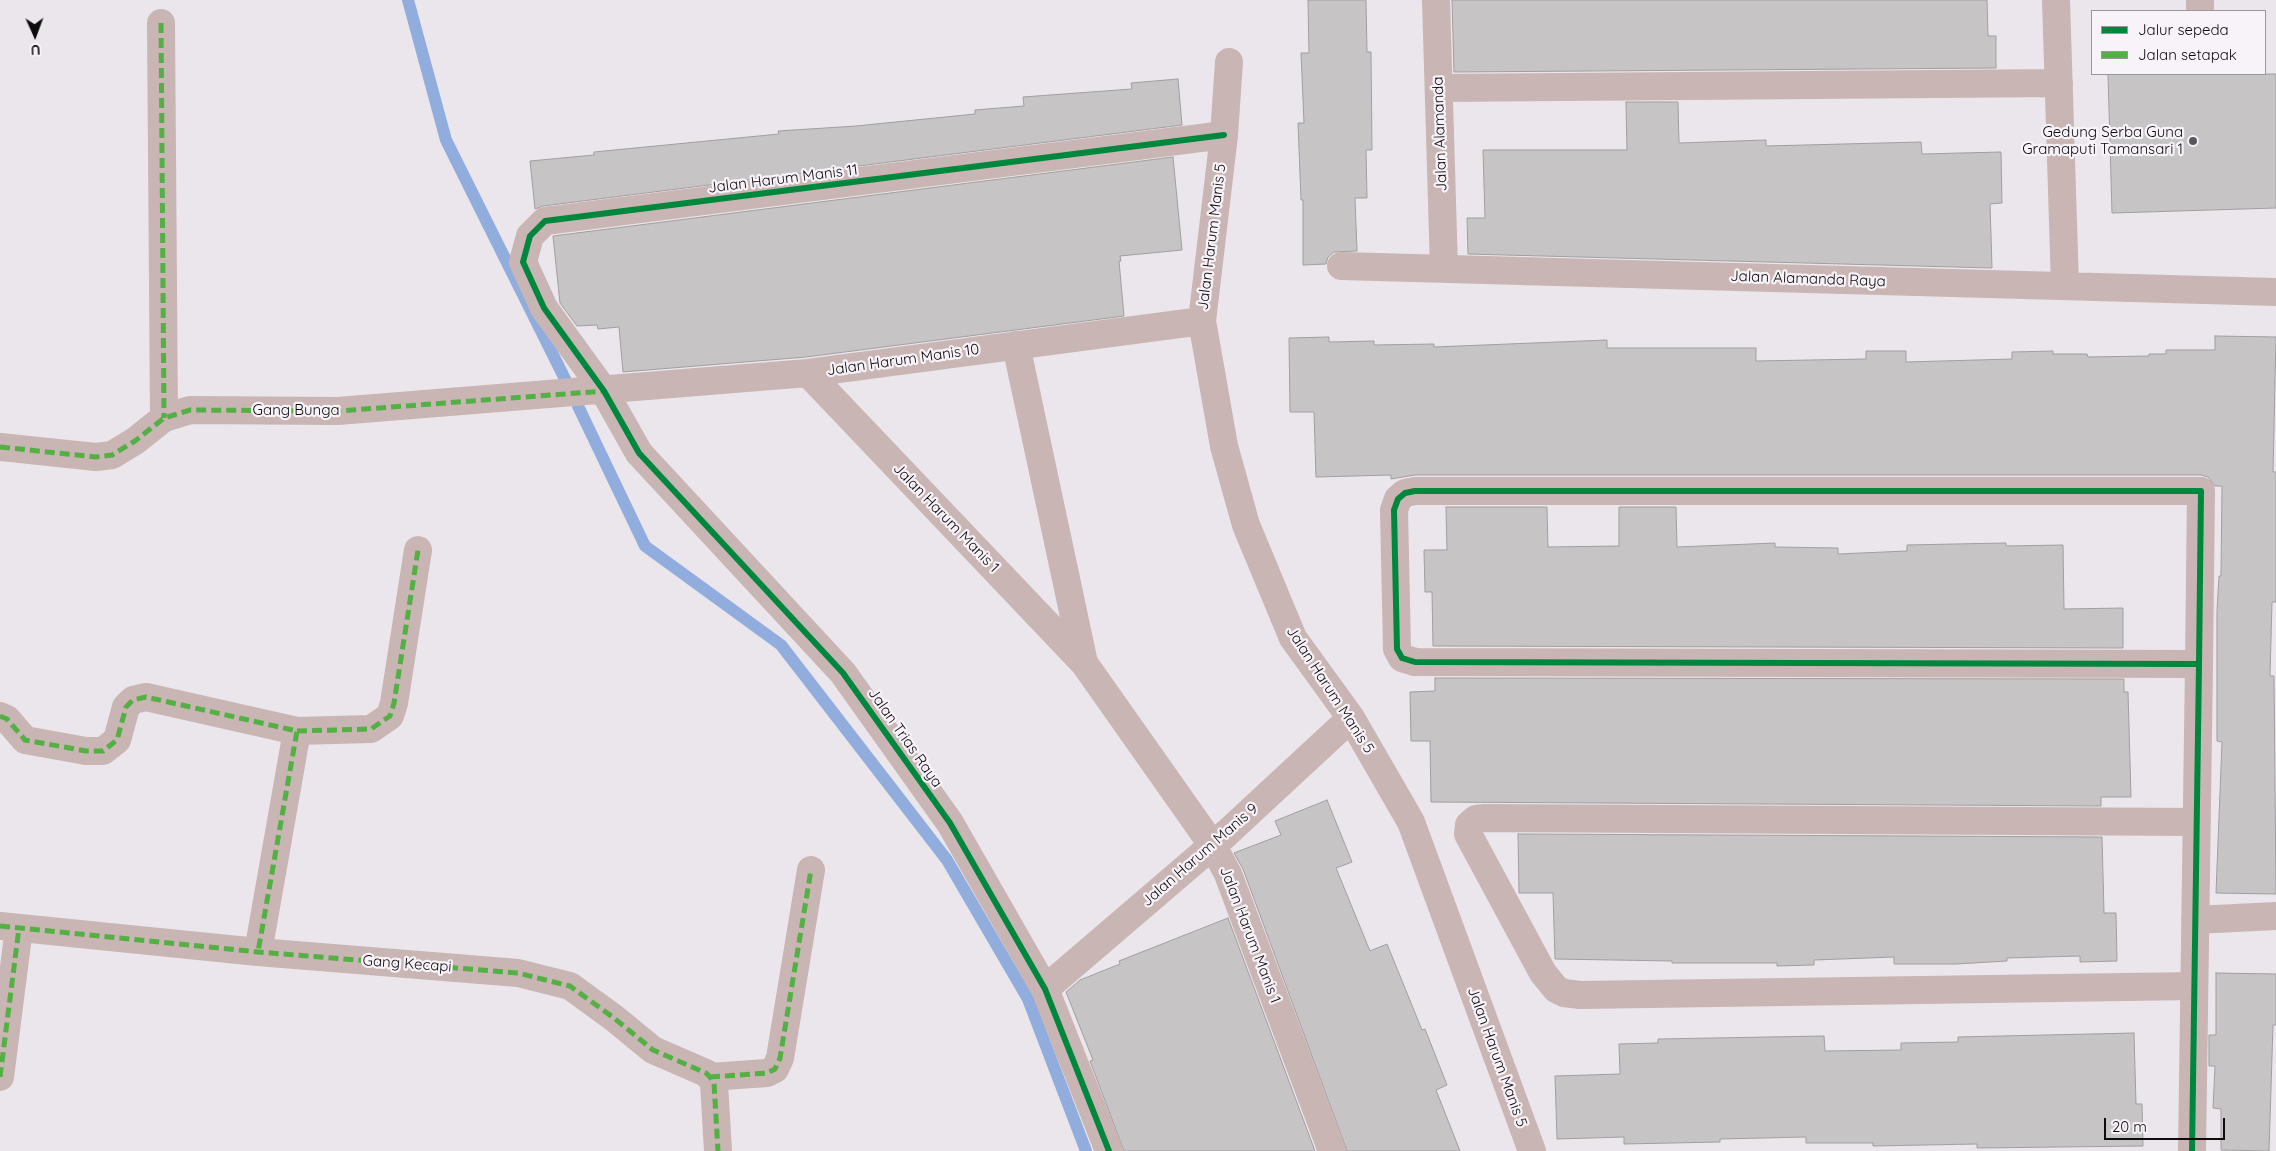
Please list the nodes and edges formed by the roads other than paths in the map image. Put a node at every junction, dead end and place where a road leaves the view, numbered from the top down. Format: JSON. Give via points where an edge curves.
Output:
{"nodes":[{"id":1,"x":1436,"y":0,"type":"edge"},
{"id":2,"x":2056,"y":0,"type":"edge"},
{"id":3,"x":161,"y":23,"type":"dead end"},
{"id":4,"x":1229,"y":62,"type":"dead end"},
{"id":5,"x":2058,"y":82,"type":"junction"},
{"id":6,"x":1439,"y":88,"type":"junction"},
{"id":7,"x":1224,"y":135,"type":"junction"},
{"id":8,"x":1341,"y":266,"type":"dead end"},
{"id":9,"x":1444,"y":269,"type":"junction"},
{"id":10,"x":2065,"y":286,"type":"junction"},
{"id":11,"x":2276,"y":292,"type":"edge"},
{"id":12,"x":1202,"y":321,"type":"junction"},
{"id":13,"x":1016,"y":345,"type":"junction"},
{"id":14,"x":808,"y":373,"type":"junction"},
{"id":15,"x":604,"y":391,"type":"junction"},
{"id":16,"x":164,"y":418,"type":"junction"},
{"id":17,"x":0,"y":447,"type":"edge"},
{"id":18,"x":418,"y":550,"type":"dead end"},
{"id":19,"x":1084,"y":663,"type":"junction"},
{"id":20,"x":2199,"y":664,"type":"junction"},
{"id":21,"x":0,"y":716,"type":"edge"},
{"id":22,"x":1351,"y":718,"type":"junction"},
{"id":23,"x":297,"y":731,"type":"junction"},
{"id":24,"x":2197,"y":822,"type":"junction"},
{"id":25,"x":1212,"y":846,"type":"junction"},
{"id":26,"x":811,"y":870,"type":"dead end"},
{"id":27,"x":2276,"y":916,"type":"edge"},
{"id":28,"x":2195,"y":920,"type":"junction"},
{"id":29,"x":9,"y":927,"type":"edge"},
{"id":30,"x":258,"y":952,"type":"junction"},
{"id":31,"x":2194,"y":986,"type":"junction"},
{"id":32,"x":1045,"y":989,"type":"junction"},
{"id":33,"x":0,"y":1077,"type":"edge"},
{"id":34,"x":710,"y":1077,"type":"junction"},
{"id":35,"x":718,"y":1151,"type":"edge"},
{"id":36,"x":1109,"y":1151,"type":"edge"},
{"id":37,"x":1332,"y":1151,"type":"edge"},
{"id":38,"x":1532,"y":1151,"type":"edge"},
{"id":39,"x":2192,"y":1151,"type":"edge"}],
"edges":[{"from":1,"to":6,"type":"street","name":"Jalan Alamanda"},
{"from":2,"to":5,"type":"street"},
{"from":3,"to":16,"type":"street"},
{"from":4,"to":7,"type":"street","name":"Jalan Harum Manis 5"},
{"from":5,"to":6,"type":"street"},
{"from":5,"to":10,"type":"street"},
{"from":6,"to":9,"type":"street","name":"Jalan Alamanda"},
{"from":7,"to":12,"type":"street","name":"Jalan Harum Manis 5"},
{"from":7,"to":15,"type":"street","name":"Jalan Harum Manis 11","via":[[545,221],[530,236],[522,262],[544,308]]},
{"from":8,"to":9,"type":"street","name":"Jalan Alamanda Raya"},
{"from":9,"to":10,"type":"street","name":"Jalan Alamanda Raya"},
{"from":10,"to":11,"type":"street","name":"Jalan Alamanda Raya"},
{"from":12,"to":13,"type":"street","name":"Jalan Harum Manis 10"},
{"from":12,"to":22,"type":"street","name":"Jalan Harum Manis 5","via":[[1224,446],[1246,526],[1293,638]]},
{"from":13,"to":14,"type":"street","name":"Jalan Harum Manis 10"},
{"from":13,"to":19,"type":"street","name":"Jalan Harum Manis 1"},
{"from":14,"to":15,"type":"street","name":"Jalan Harum Manis 10"},
{"from":14,"to":19,"type":"street","name":"Jalan Harum Manis 1"},
{"from":15,"to":16,"type":"street","name":"Gang Bunga","via":[[338,411],[190,410]]},
{"from":15,"to":32,"type":"street","name":"Jalan Trias Raya","via":[[639,453],[844,673],[950,823]]},
{"from":16,"to":17,"type":"street","name":"Gang Bunga","via":[[112,455],[96,457]]},
{"from":18,"to":23,"type":"street","via":[[390,716],[371,729]]},
{"from":19,"to":25,"type":"street","name":"Jalan Harum Manis 1"},
{"from":20,"to":20,"type":"street","via":[[2201,491],[1415,491],[1398,499],[1394,510],[1397,649],[1402,658],[1414,662]]},
{"from":20,"to":24,"type":"street"},
{"from":21,"to":23,"type":"street","via":[[7,719],[25,740],[86,751],[103,751],[117,740],[126,707],[133,700],[146,697]]},
{"from":22,"to":25,"type":"street","name":"Jalan Harum Manis 9"},
{"from":22,"to":38,"type":"street","name":"Jalan Harum Manis 5","via":[[1411,822]]},
{"from":23,"to":30,"type":"street"},
{"from":24,"to":28,"type":"street"},
{"from":24,"to":31,"type":"street","via":[[1485,818],[1476,819],[1469,825],[1468,834],[1543,973],[1556,989],[1564,993]]},
{"from":25,"to":32,"type":"street","name":"Jalan Harum Manis 9"},
{"from":25,"to":37,"type":"street","name":"Jalan Harum Manis 1","via":[[1228,874]]},
{"from":26,"to":34,"type":"street","via":[[780,1058],[775,1069],[767,1073]]},
{"from":27,"to":28,"type":"street"},
{"from":28,"to":31,"type":"street"},
{"from":29,"to":30,"type":"street","name":"Gang Kecapi"},
{"from":29,"to":33,"type":"street"},
{"from":30,"to":34,"type":"street","name":"Gang Kecapi","via":[[518,973],[570,986],[653,1050]]},
{"from":31,"to":39,"type":"street"},
{"from":32,"to":36,"type":"street","name":"Jalan Trias Raya"},
{"from":34,"to":35,"type":"street","via":[[714,1083]]}]}
